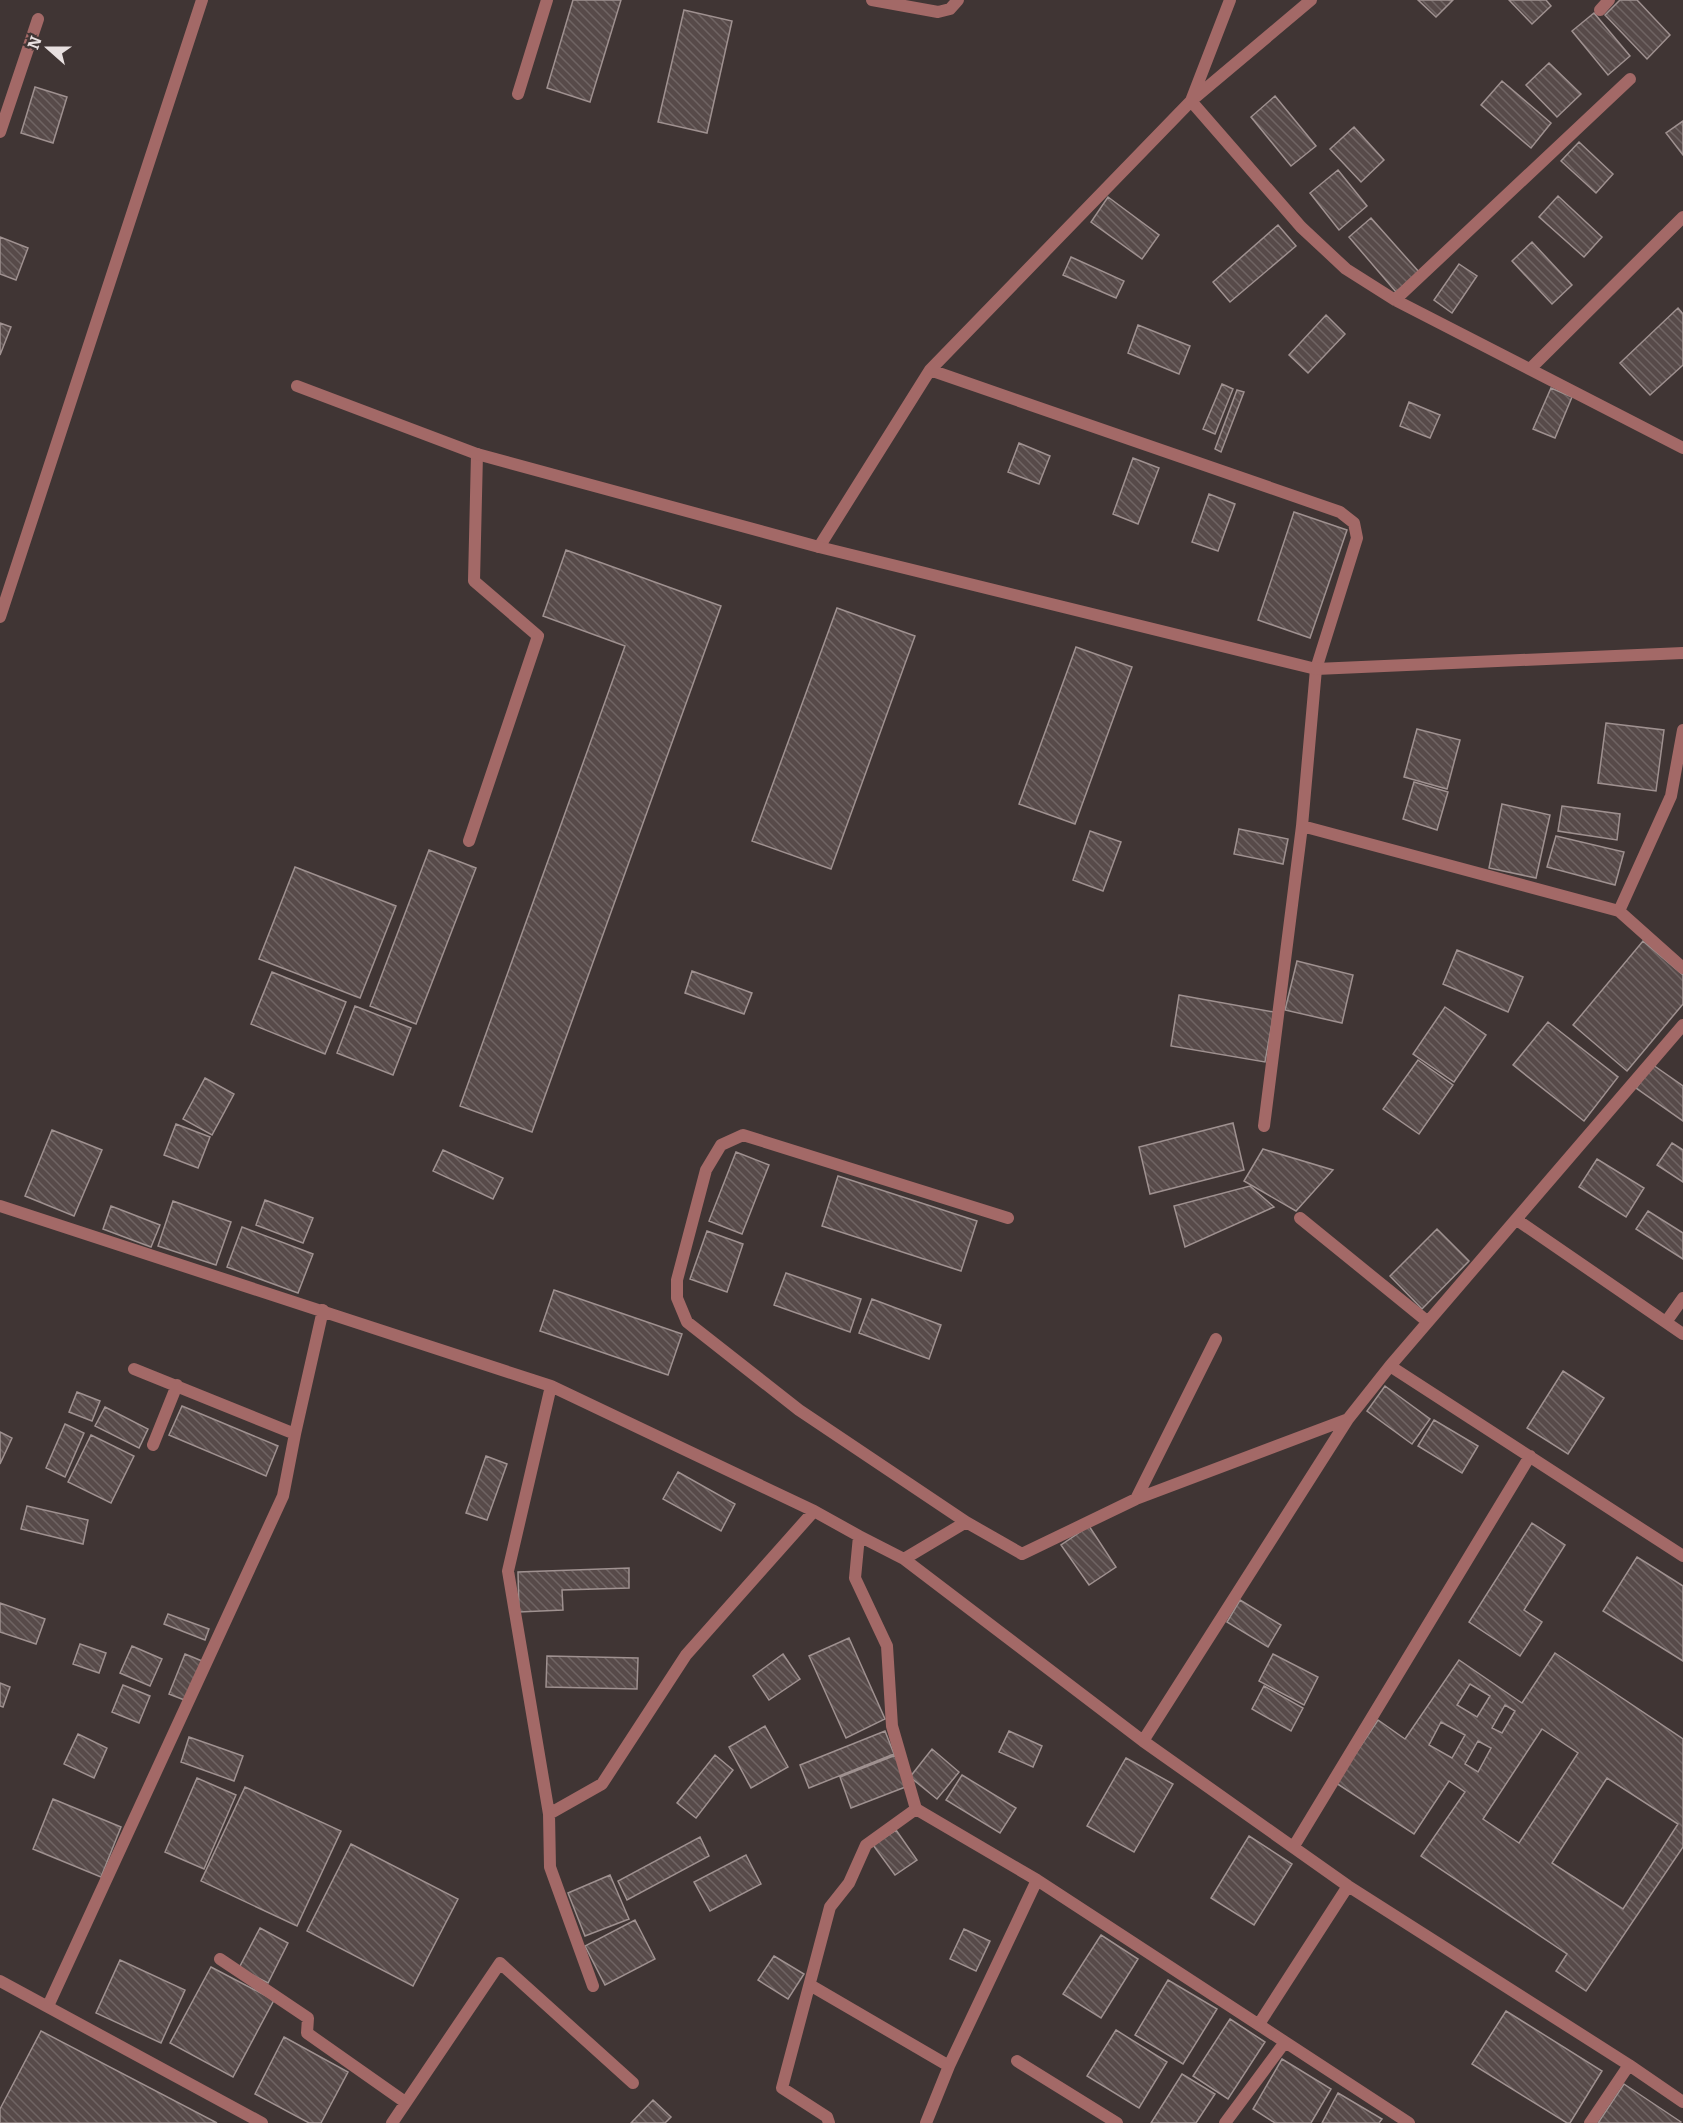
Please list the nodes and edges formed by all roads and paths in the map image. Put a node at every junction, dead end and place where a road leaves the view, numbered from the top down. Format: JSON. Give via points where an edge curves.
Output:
{"nodes":[{"id":1,"x":202,"y":0,"type":"edge"},
{"id":2,"x":547,"y":0,"type":"edge"},
{"id":3,"x":872,"y":0,"type":"edge"},
{"id":4,"x":958,"y":0,"type":"edge"},
{"id":5,"x":1230,"y":0,"type":"edge"},
{"id":6,"x":1311,"y":0,"type":"edge"},
{"id":7,"x":1609,"y":0,"type":"edge"},
{"id":8,"x":1600,"y":10,"type":"dead end"},
{"id":9,"x":38,"y":19,"type":"dead end"},
{"id":10,"x":1629,"y":79,"type":"dead end"},
{"id":11,"x":518,"y":94,"type":"dead end"},
{"id":12,"x":1191,"y":101,"type":"junction"},
{"id":13,"x":0,"y":132,"type":"edge"},
{"id":14,"x":1683,"y":217,"type":"edge"},
{"id":15,"x":1395,"y":300,"type":"junction"},
{"id":16,"x":1530,"y":369,"type":"junction"},
{"id":17,"x":930,"y":370,"type":"junction"},
{"id":18,"x":297,"y":386,"type":"dead end"},
{"id":19,"x":1683,"y":448,"type":"edge"},
{"id":20,"x":477,"y":454,"type":"junction"},
{"id":21,"x":819,"y":547,"type":"junction"},
{"id":22,"x":0,"y":617,"type":"edge"},
{"id":23,"x":1683,"y":653,"type":"edge"},
{"id":24,"x":1316,"y":669,"type":"junction"},
{"id":25,"x":1683,"y":730,"type":"edge"},
{"id":26,"x":1302,"y":826,"type":"junction"},
{"id":27,"x":469,"y":841,"type":"dead end"},
{"id":28,"x":1619,"y":911,"type":"junction"},
{"id":29,"x":1683,"y":968,"type":"edge"},
{"id":30,"x":1683,"y":1025,"type":"edge"},
{"id":31,"x":1264,"y":1126,"type":"dead end"},
{"id":32,"x":0,"y":1206,"type":"edge"},
{"id":33,"x":1008,"y":1218,"type":"dead end"},
{"id":34,"x":1300,"y":1218,"type":"dead end"},
{"id":35,"x":1517,"y":1220,"type":"junction"},
{"id":36,"x":1683,"y":1298,"type":"edge"},
{"id":37,"x":323,"y":1310,"type":"junction"},
{"id":38,"x":1428,"y":1322,"type":"junction"},
{"id":39,"x":1666,"y":1322,"type":"junction"},
{"id":40,"x":1683,"y":1334,"type":"edge"},
{"id":41,"x":1216,"y":1339,"type":"dead end"},
{"id":42,"x":1390,"y":1366,"type":"junction"},
{"id":43,"x":134,"y":1369,"type":"dead end"},
{"id":44,"x":177,"y":1385,"type":"junction"},
{"id":45,"x":551,"y":1386,"type":"junction"},
{"id":46,"x":1348,"y":1419,"type":"junction"},
{"id":47,"x":295,"y":1434,"type":"junction"},
{"id":48,"x":153,"y":1445,"type":"dead end"},
{"id":49,"x":1530,"y":1456,"type":"junction"},
{"id":50,"x":1136,"y":1498,"type":"junction"},
{"id":51,"x":814,"y":1511,"type":"junction"},
{"id":52,"x":966,"y":1522,"type":"junction"},
{"id":53,"x":859,"y":1536,"type":"junction"},
{"id":54,"x":1683,"y":1556,"type":"edge"},
{"id":55,"x":904,"y":1559,"type":"junction"},
{"id":56,"x":1143,"y":1741,"type":"junction"},
{"id":57,"x":916,"y":1809,"type":"junction"},
{"id":58,"x":549,"y":1814,"type":"junction"},
{"id":59,"x":1294,"y":1846,"type":"junction"},
{"id":60,"x":1037,"y":1880,"type":"junction"},
{"id":61,"x":1348,"y":1886,"type":"junction"},
{"id":62,"x":220,"y":1959,"type":"dead end"},
{"id":63,"x":0,"y":1981,"type":"edge"},
{"id":64,"x":593,"y":1986,"type":"dead end"},
{"id":65,"x":810,"y":1986,"type":"junction"},
{"id":66,"x":48,"y":2006,"type":"junction"},
{"id":67,"x":1259,"y":2024,"type":"junction"},
{"id":68,"x":1285,"y":2042,"type":"junction"},
{"id":69,"x":1017,"y":2061,"type":"dead end"},
{"id":70,"x":1629,"y":2065,"type":"junction"},
{"id":71,"x":949,"y":2066,"type":"junction"},
{"id":72,"x":633,"y":2083,"type":"dead end"},
{"id":73,"x":405,"y":2102,"type":"junction"},
{"id":74,"x":1683,"y":2102,"type":"edge"},
{"id":75,"x":262,"y":2123,"type":"edge"},
{"id":76,"x":392,"y":2123,"type":"edge"},
{"id":77,"x":829,"y":2123,"type":"edge"},
{"id":78,"x":926,"y":2123,"type":"edge"},
{"id":79,"x":1117,"y":2123,"type":"edge"},
{"id":80,"x":1225,"y":2123,"type":"edge"},
{"id":81,"x":1409,"y":2123,"type":"edge"},
{"id":82,"x":1590,"y":2123,"type":"edge"}],
"edges":[{"from":1,"to":22,"type":"street"},
{"from":2,"to":11,"type":"street"},
{"from":3,"to":4,"type":"street","via":[[938,12],[950,9]]},
{"from":5,"to":12,"type":"street"},
{"from":6,"to":12,"type":"street"},
{"from":7,"to":8,"type":"street"},
{"from":9,"to":13,"type":"street"},
{"from":10,"to":15,"type":"street"},
{"from":12,"to":15,"type":"street","via":[[1301,227],[1346,269]]},
{"from":12,"to":17,"type":"street"},
{"from":14,"to":16,"type":"street"},
{"from":15,"to":16,"type":"street"},
{"from":16,"to":19,"type":"street"},
{"from":17,"to":21,"type":"street"},
{"from":17,"to":24,"type":"street","via":[[1340,512],[1354,523],[1357,538]]},
{"from":18,"to":20,"type":"street"},
{"from":20,"to":21,"type":"street"},
{"from":20,"to":27,"type":"street","via":[[474,581],[538,636]]},
{"from":21,"to":24,"type":"street"},
{"from":23,"to":24,"type":"street"},
{"from":24,"to":26,"type":"street"},
{"from":25,"to":28,"type":"street","via":[[1671,796]]},
{"from":26,"to":28,"type":"street"},
{"from":26,"to":31,"type":"street"},
{"from":28,"to":29,"type":"street"},
{"from":30,"to":35,"type":"street"},
{"from":32,"to":37,"type":"street"},
{"from":33,"to":52,"type":"street","via":[[743,1136],[721,1145],[706,1170],[677,1280],[677,1298],[687,1322],[799,1410]]},
{"from":34,"to":38,"type":"street"},
{"from":35,"to":38,"type":"street"},
{"from":35,"to":39,"type":"street"},
{"from":36,"to":39,"type":"street"},
{"from":37,"to":45,"type":"street"},
{"from":37,"to":47,"type":"street"},
{"from":38,"to":42,"type":"street"},
{"from":39,"to":40,"type":"street"},
{"from":41,"to":50,"type":"street"},
{"from":42,"to":46,"type":"street"},
{"from":42,"to":49,"type":"street"},
{"from":43,"to":44,"type":"street"},
{"from":44,"to":47,"type":"street"},
{"from":44,"to":48,"type":"street"},
{"from":45,"to":51,"type":"street"},
{"from":45,"to":58,"type":"street","via":[[508,1571]]},
{"from":46,"to":50,"type":"street"},
{"from":46,"to":56,"type":"street"},
{"from":47,"to":66,"type":"street","via":[[283,1496]]},
{"from":49,"to":54,"type":"street"},
{"from":49,"to":59,"type":"street"},
{"from":50,"to":52,"type":"street","via":[[1022,1554]]},
{"from":51,"to":53,"type":"street"},
{"from":51,"to":58,"type":"street","via":[[686,1656],[602,1784]]},
{"from":52,"to":55,"type":"street"},
{"from":53,"to":55,"type":"street"},
{"from":53,"to":57,"type":"street","via":[[855,1578],[887,1646],[892,1726]]},
{"from":55,"to":56,"type":"street"},
{"from":56,"to":59,"type":"street"},
{"from":57,"to":60,"type":"street"},
{"from":57,"to":65,"type":"street","via":[[866,1845],[849,1883],[830,1907]]},
{"from":58,"to":64,"type":"street","via":[[550,1867]]},
{"from":59,"to":61,"type":"street"},
{"from":60,"to":67,"type":"street"},
{"from":60,"to":71,"type":"street"},
{"from":61,"to":67,"type":"street"},
{"from":61,"to":70,"type":"street"},
{"from":62,"to":73,"type":"street","via":[[308,2018],[307,2033]]},
{"from":63,"to":66,"type":"street"},
{"from":65,"to":71,"type":"street"},
{"from":65,"to":77,"type":"street","via":[[782,2088],[827,2117]]},
{"from":66,"to":75,"type":"street"},
{"from":67,"to":68,"type":"street"},
{"from":68,"to":80,"type":"street"},
{"from":68,"to":81,"type":"street"},
{"from":69,"to":79,"type":"street"},
{"from":70,"to":74,"type":"street"},
{"from":70,"to":82,"type":"street"},
{"from":71,"to":78,"type":"street"},
{"from":72,"to":73,"type":"street","via":[[500,1963]]},
{"from":73,"to":76,"type":"street"}]}
